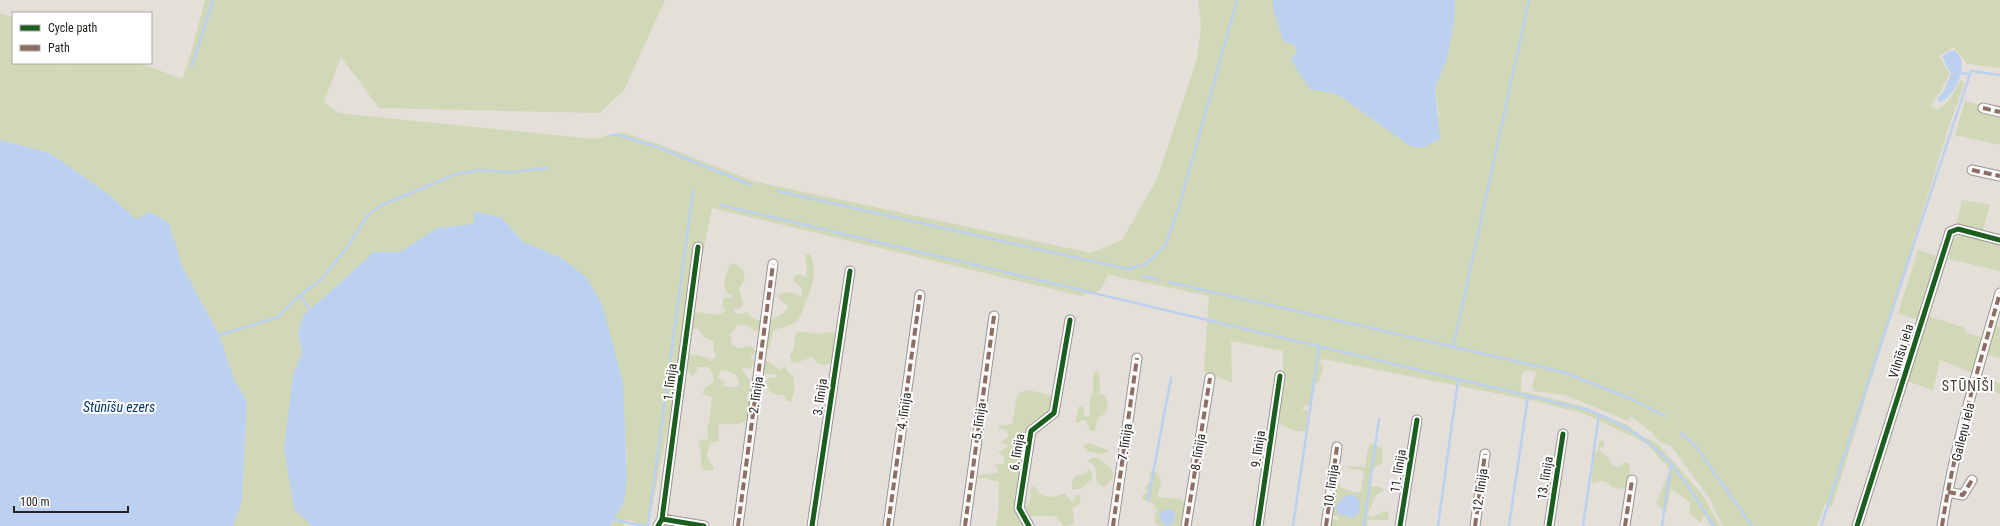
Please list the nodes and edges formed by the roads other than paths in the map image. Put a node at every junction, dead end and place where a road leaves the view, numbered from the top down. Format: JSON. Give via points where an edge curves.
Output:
{"nodes":[{"id":1,"x":1983,"y":108,"type":"dead end"},
{"id":2,"x":2000,"y":112,"type":"edge"},
{"id":3,"x":1972,"y":170,"type":"dead end"},
{"id":4,"x":2000,"y":176,"type":"edge"},
{"id":5,"x":2000,"y":240,"type":"edge"},
{"id":6,"x":698,"y":247,"type":"dead end"},
{"id":7,"x":773,"y":264,"type":"dead end"},
{"id":8,"x":850,"y":271,"type":"dead end"},
{"id":9,"x":2000,"y":293,"type":"edge"},
{"id":10,"x":920,"y":295,"type":"dead end"},
{"id":11,"x":994,"y":316,"type":"dead end"},
{"id":12,"x":1070,"y":320,"type":"dead end"},
{"id":13,"x":1137,"y":358,"type":"dead end"},
{"id":14,"x":1280,"y":376,"type":"dead end"},
{"id":15,"x":1210,"y":378,"type":"dead end"},
{"id":16,"x":1417,"y":420,"type":"dead end"},
{"id":17,"x":1563,"y":434,"type":"dead end"},
{"id":18,"x":1337,"y":447,"type":"dead end"},
{"id":19,"x":1485,"y":454,"type":"dead end"},
{"id":20,"x":1632,"y":480,"type":"dead end"},
{"id":21,"x":1972,"y":480,"type":"dead end"},
{"id":22,"x":1948,"y":492,"type":"junction"},
{"id":23,"x":660,"y":523,"type":"edge"},
{"id":24,"x":704,"y":526,"type":"edge"},
{"id":25,"x":738,"y":526,"type":"edge"},
{"id":26,"x":812,"y":526,"type":"edge"},
{"id":27,"x":888,"y":526,"type":"edge"},
{"id":28,"x":964,"y":526,"type":"edge"},
{"id":29,"x":1029,"y":526,"type":"edge"},
{"id":30,"x":1113,"y":526,"type":"edge"},
{"id":31,"x":1186,"y":526,"type":"edge"},
{"id":32,"x":1258,"y":526,"type":"edge"},
{"id":33,"x":1326,"y":526,"type":"edge"},
{"id":34,"x":1400,"y":526,"type":"edge"},
{"id":35,"x":1475,"y":526,"type":"edge"},
{"id":36,"x":1549,"y":526,"type":"edge"},
{"id":37,"x":1625,"y":526,"type":"edge"},
{"id":38,"x":1857,"y":526,"type":"edge"},
{"id":39,"x":1942,"y":526,"type":"edge"}],
"edges":[{"from":1,"to":2,"type":"street"},
{"from":3,"to":4,"type":"street"},
{"from":5,"to":38,"type":"street","name":"Vilnīšu iela","via":[[1958,229],[1950,232]]},
{"from":6,"to":23,"type":"street","name":"1. līnija"},
{"from":7,"to":25,"type":"street","name":"2. līnija"},
{"from":8,"to":26,"type":"street","name":"3. līnija"},
{"from":9,"to":22,"type":"street","name":"Gaileņu iela","via":[[1976,376]]},
{"from":10,"to":27,"type":"street","name":"4. līnija"},
{"from":11,"to":28,"type":"street","name":"5. līnija"},
{"from":12,"to":29,"type":"street","name":"6. līnija","via":[[1054,413],[1031,431],[1019,508]]},
{"from":13,"to":30,"type":"street","name":"7. līnija"},
{"from":14,"to":32,"type":"street","name":"9. līnija"},
{"from":15,"to":31,"type":"street","name":"8. līnija"},
{"from":16,"to":34,"type":"street","name":"11. līnija"},
{"from":17,"to":36,"type":"street","name":"13. līnija"},
{"from":18,"to":33,"type":"street","name":"10. līnija"},
{"from":19,"to":35,"type":"street","name":"12. līnija"},
{"from":20,"to":37,"type":"street"},
{"from":21,"to":22,"type":"street","via":[[1963,495]]},
{"from":22,"to":39,"type":"street","name":"Gaileņu iela"},
{"from":23,"to":24,"type":"street"}]}
